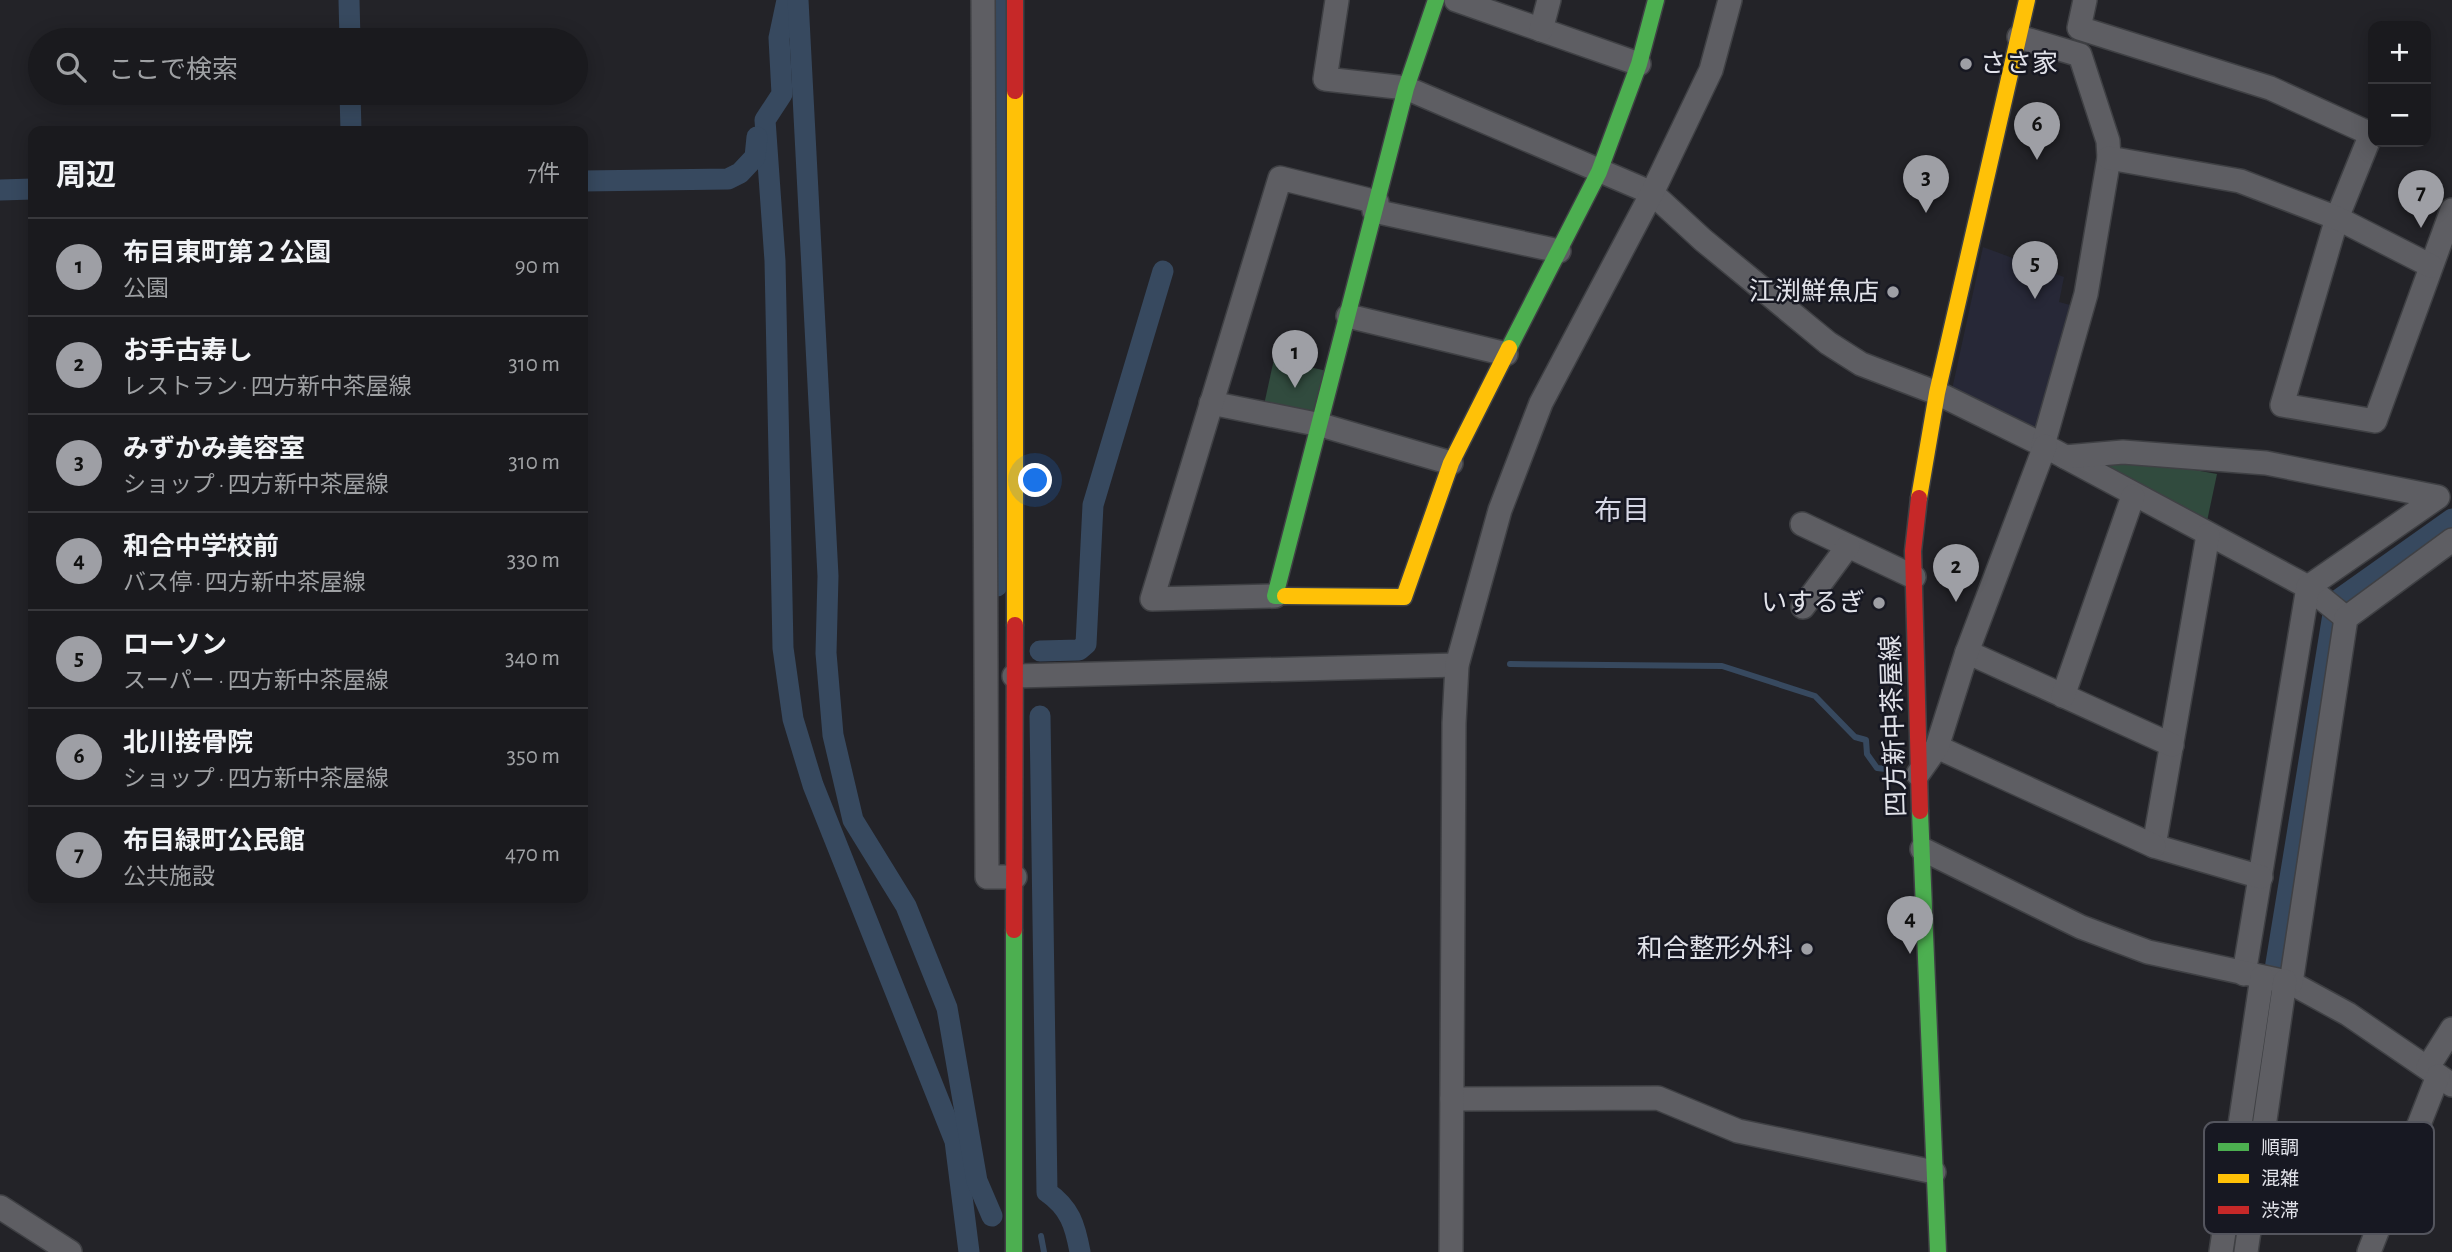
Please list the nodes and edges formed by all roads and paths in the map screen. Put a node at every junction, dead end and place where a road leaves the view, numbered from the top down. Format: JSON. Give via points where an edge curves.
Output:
{"nodes":[{"id":1,"x":983,"y":0,"type":"edge"},
{"id":2,"x":1015,"y":0,"type":"edge"},
{"id":3,"x":1337,"y":0,"type":"edge"},
{"id":4,"x":1436,"y":0,"type":"edge"},
{"id":5,"x":1456,"y":0,"type":"edge"},
{"id":6,"x":1549,"y":0,"type":"edge"},
{"id":7,"x":1656,"y":0,"type":"edge"},
{"id":8,"x":1730,"y":0,"type":"edge"},
{"id":9,"x":2027,"y":0,"type":"edge"},
{"id":10,"x":2085,"y":0,"type":"edge"},
{"id":11,"x":2079,"y":28,"type":"junction"},
{"id":12,"x":1541,"y":30,"type":"junction"},
{"id":13,"x":2020,"y":37,"type":"junction"},
{"id":14,"x":2080,"y":55,"type":"junction"},
{"id":15,"x":1639,"y":64,"type":"junction"},
{"id":16,"x":1406,"y":88,"type":"junction"},
{"id":17,"x":2109,"y":158,"type":"junction"},
{"id":18,"x":1599,"y":172,"type":"junction"},
{"id":19,"x":1652,"y":193,"type":"junction"},
{"id":20,"x":1376,"y":206,"type":"junction"},
{"id":21,"x":2452,"y":210,"type":"edge"},
{"id":22,"x":2337,"y":218,"type":"junction"},
{"id":23,"x":2447,"y":239,"type":"edge"},
{"id":24,"x":1559,"y":251,"type":"junction"},
{"id":25,"x":2431,"y":266,"type":"junction"},
{"id":26,"x":1348,"y":316,"type":"junction"},
{"id":27,"x":1506,"y":354,"type":"junction"},
{"id":28,"x":1937,"y":393,"type":"junction"},
{"id":29,"x":1211,"y":403,"type":"junction"},
{"id":30,"x":1321,"y":425,"type":"junction"},
{"id":31,"x":2051,"y":450,"type":"junction"},
{"id":32,"x":1451,"y":463,"type":"junction"},
{"id":33,"x":2133,"y":496,"type":"junction"},
{"id":34,"x":1802,"y":524,"type":"dead end"},
{"id":35,"x":2208,"y":535,"type":"junction"},
{"id":36,"x":2452,"y":540,"type":"edge"},
{"id":37,"x":1847,"y":546,"type":"junction"},
{"id":38,"x":1914,"y":577,"type":"junction"},
{"id":39,"x":2308,"y":587,"type":"junction"},
{"id":40,"x":1275,"y":596,"type":"junction"},
{"id":41,"x":1803,"y":607,"type":"dead end"},
{"id":42,"x":2337,"y":610,"type":"junction"},
{"id":43,"x":1966,"y":652,"type":"junction"},
{"id":44,"x":1457,"y":665,"type":"junction"},
{"id":45,"x":1014,"y":676,"type":"junction"},
{"id":46,"x":2063,"y":695,"type":"junction"},
{"id":47,"x":2172,"y":745,"type":"junction"},
{"id":48,"x":1937,"y":747,"type":"junction"},
{"id":49,"x":1918,"y":774,"type":"junction"},
{"id":50,"x":2154,"y":846,"type":"junction"},
{"id":51,"x":1922,"y":849,"type":"junction"},
{"id":52,"x":1015,"y":877,"type":"junction"},
{"id":53,"x":2261,"y":877,"type":"junction"},
{"id":54,"x":2272,"y":979,"type":"junction"},
{"id":55,"x":2452,"y":1029,"type":"edge"},
{"id":56,"x":2439,"y":1076,"type":"edge"},
{"id":57,"x":1452,"y":1099,"type":"junction"},
{"id":58,"x":2245,"y":1122,"type":"edge"},
{"id":59,"x":2258,"y":1122,"type":"edge"},
{"id":60,"x":2421,"y":1122,"type":"edge"},
{"id":61,"x":1934,"y":1171,"type":"junction"},
{"id":62,"x":0,"y":1207,"type":"edge"},
{"id":63,"x":2224,"y":1234,"type":"edge"},
{"id":64,"x":2248,"y":1234,"type":"edge"},
{"id":65,"x":2376,"y":1234,"type":"edge"},
{"id":66,"x":70,"y":1252,"type":"edge"},
{"id":67,"x":1014,"y":1252,"type":"edge"},
{"id":68,"x":1451,"y":1252,"type":"edge"},
{"id":69,"x":1938,"y":1252,"type":"edge"},
{"id":70,"x":2221,"y":1252,"type":"edge"},
{"id":71,"x":2246,"y":1252,"type":"edge"},
{"id":72,"x":2369,"y":1252,"type":"edge"}],
"edges":[{"from":1,"to":52,"type":"street","via":[[987,877]]},
{"from":2,"to":45,"type":"street"},
{"from":3,"to":16,"type":"street","via":[[1325,79]]},
{"from":4,"to":16,"type":"street"},
{"from":5,"to":12,"type":"street"},
{"from":6,"to":12,"type":"street"},
{"from":7,"to":15,"type":"street"},
{"from":8,"to":19,"type":"street","via":[[1711,70]]},
{"from":9,"to":13,"type":"street","name":"四方新中茶屋線"},
{"from":10,"to":11,"type":"street"},
{"from":11,"to":14,"type":"street"},
{"from":11,"to":22,"type":"street","via":[[2270,88],[2371,134]]},
{"from":12,"to":15,"type":"street"},
{"from":13,"to":14,"type":"street"},
{"from":13,"to":28,"type":"street","name":"四方新中茶屋線"},
{"from":14,"to":17,"type":"street","via":[[2108,141]]},
{"from":15,"to":18,"type":"street"},
{"from":16,"to":18,"type":"street"},
{"from":16,"to":20,"type":"street"},
{"from":17,"to":22,"type":"street","via":[[2240,181]]},
{"from":17,"to":31,"type":"street","via":[[2087,293]]},
{"from":18,"to":19,"type":"street"},
{"from":18,"to":24,"type":"street"},
{"from":19,"to":28,"type":"street","via":[[1828,343],[1861,364]]},
{"from":19,"to":44,"type":"street","via":[[1541,403],[1500,510]]},
{"from":20,"to":24,"type":"street"},
{"from":20,"to":26,"type":"street"},
{"from":20,"to":29,"type":"street","via":[[1280,178]]},
{"from":21,"to":23,"type":"street"},
{"from":22,"to":25,"type":"street"},
{"from":22,"to":25,"type":"street","via":[[2283,405],[2375,421]]},
{"from":23,"to":25,"type":"street"},
{"from":24,"to":27,"type":"street"},
{"from":26,"to":27,"type":"street"},
{"from":26,"to":30,"type":"street"},
{"from":27,"to":32,"type":"street"},
{"from":28,"to":31,"type":"street"},
{"from":28,"to":38,"type":"street","name":"四方新中茶屋線","via":[[1923,465]]},
{"from":29,"to":30,"type":"street"},
{"from":29,"to":40,"type":"street","via":[[1152,599]]},
{"from":30,"to":32,"type":"street"},
{"from":30,"to":40,"type":"street"},
{"from":31,"to":33,"type":"street"},
{"from":31,"to":39,"type":"street","via":[[2266,463],[2438,497]]},
{"from":31,"to":43,"type":"street"},
{"from":32,"to":40,"type":"street","via":[[1404,597]]},
{"from":33,"to":35,"type":"street"},
{"from":33,"to":46,"type":"street"},
{"from":34,"to":37,"type":"street"},
{"from":35,"to":39,"type":"street"},
{"from":35,"to":47,"type":"street"},
{"from":36,"to":42,"type":"street"},
{"from":37,"to":38,"type":"street"},
{"from":37,"to":41,"type":"street"},
{"from":38,"to":49,"type":"street","name":"四方新中茶屋線"},
{"from":39,"to":42,"type":"street"},
{"from":39,"to":53,"type":"street"},
{"from":42,"to":54,"type":"street"},
{"from":43,"to":46,"type":"street"},
{"from":43,"to":48,"type":"street"},
{"from":44,"to":45,"type":"street"},
{"from":44,"to":57,"type":"street"},
{"from":45,"to":52,"type":"street"},
{"from":46,"to":47,"type":"street"},
{"from":47,"to":50,"type":"street"},
{"from":48,"to":49,"type":"street"},
{"from":48,"to":50,"type":"street"},
{"from":49,"to":51,"type":"street","name":"四方新中茶屋線"},
{"from":50,"to":53,"type":"street"},
{"from":51,"to":54,"type":"street","via":[[2148,952]]},
{"from":51,"to":61,"type":"street","name":"四方新中茶屋線"},
{"from":52,"to":67,"type":"street"},
{"from":53,"to":54,"type":"street"},
{"from":54,"to":56,"type":"street","via":[[2348,1014]]},
{"from":54,"to":58,"type":"street"},
{"from":54,"to":59,"type":"street"},
{"from":55,"to":56,"type":"street"},
{"from":56,"to":60,"type":"street"},
{"from":57,"to":61,"type":"street","via":[[1658,1098],[1738,1131]]},
{"from":57,"to":68,"type":"street"},
{"from":61,"to":69,"type":"street","name":"四方新中茶屋線"},
{"from":62,"to":66,"type":"street"},
{"from":63,"to":70,"type":"street"},
{"from":64,"to":71,"type":"street"},
{"from":65,"to":72,"type":"street"}]}
